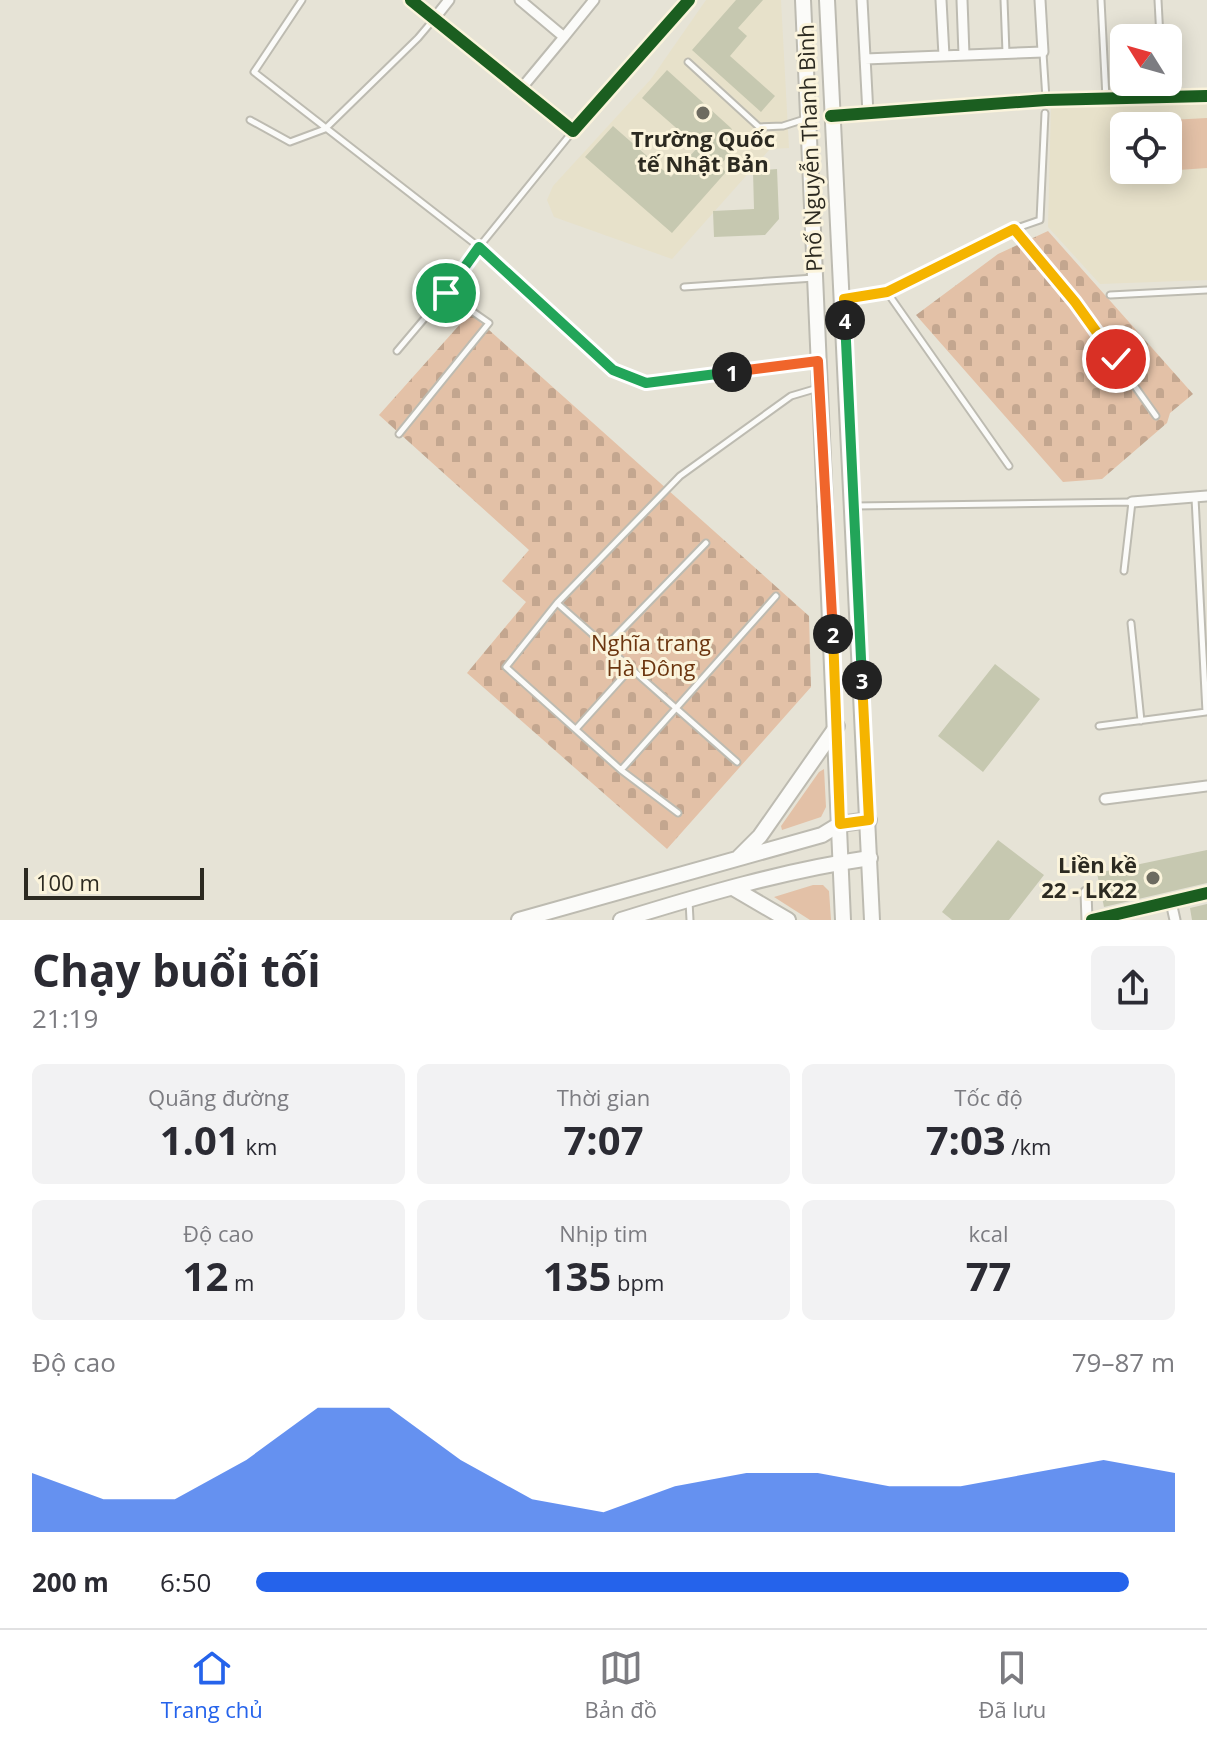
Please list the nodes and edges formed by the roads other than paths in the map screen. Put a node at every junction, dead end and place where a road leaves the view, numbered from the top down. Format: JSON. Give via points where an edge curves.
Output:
{"nodes":[{"id":1,"x":302,"y":0,"type":"edge"},
{"id":2,"x":411,"y":0,"type":"edge"},
{"id":3,"x":449,"y":0,"type":"edge"},
{"id":4,"x":520,"y":0,"type":"edge"},
{"id":5,"x":594,"y":0,"type":"edge"},
{"id":6,"x":689,"y":0,"type":"edge"},
{"id":7,"x":803,"y":0,"type":"edge"},
{"id":8,"x":827,"y":0,"type":"edge"},
{"id":9,"x":862,"y":0,"type":"edge"},
{"id":10,"x":941,"y":0,"type":"edge"},
{"id":11,"x":962,"y":0,"type":"edge"},
{"id":12,"x":1004,"y":0,"type":"edge"},
{"id":13,"x":1040,"y":0,"type":"edge"},
{"id":14,"x":1101,"y":0,"type":"edge"},
{"id":15,"x":1158,"y":0,"type":"edge"},
{"id":16,"x":434,"y":19,"type":"junction"},
{"id":17,"x":1159,"y":24,"type":"edge"},
{"id":18,"x":564,"y":37,"type":"junction"},
{"id":19,"x":1043,"y":52,"type":"junction"},
{"id":20,"x":1007,"y":54,"type":"junction"},
{"id":21,"x":964,"y":55,"type":"junction"},
{"id":22,"x":944,"y":56,"type":"junction"},
{"id":23,"x":865,"y":59,"type":"junction"},
{"id":24,"x":688,"y":62,"type":"dead end"},
{"id":25,"x":520,"y":90,"type":"junction"},
{"id":26,"x":1207,"y":96,"type":"edge"},
{"id":27,"x":1163,"y":97,"type":"joint"},
{"id":28,"x":1106,"y":99,"type":"junction"},
{"id":29,"x":1046,"y":100,"type":"junction"},
{"id":30,"x":1045,"y":113,"type":"dead end"},
{"id":31,"x":868,"y":114,"type":"junction"},
{"id":32,"x":831,"y":116,"type":"junction"},
{"id":33,"x":809,"y":118,"type":"junction"},
{"id":34,"x":250,"y":120,"type":"dead end"},
{"id":35,"x":325,"y":129,"type":"junction"},
{"id":36,"x":573,"y":131,"type":"junction"},
{"id":37,"x":1014,"y":229,"type":"junction"},
{"id":38,"x":479,"y":247,"type":"junction"},
{"id":39,"x":815,"y":278,"type":"junction"},
{"id":40,"x":684,"y":287,"type":"dead end"},
{"id":41,"x":1207,"y":290,"type":"edge"},
{"id":42,"x":887,"y":292,"type":"junction"},
{"id":43,"x":446,"y":293,"type":"junction"},
{"id":44,"x":1110,"y":295,"type":"dead end"},
{"id":45,"x":844,"y":299,"type":"junction"},
{"id":46,"x":397,"y":351,"type":"dead end"},
{"id":47,"x":818,"y":361,"type":"junction"},
{"id":48,"x":819,"y":388,"type":"junction"},
{"id":49,"x":1156,"y":416,"type":"dead end"},
{"id":50,"x":399,"y":434,"type":"dead end"},
{"id":51,"x":1009,"y":466,"type":"dead end"},
{"id":52,"x":1207,"y":496,"type":"edge"},
{"id":53,"x":1195,"y":497,"type":"junction"},
{"id":54,"x":1132,"y":502,"type":"junction"},
{"id":55,"x":853,"y":506,"type":"junction"},
{"id":56,"x":706,"y":543,"type":"dead end"},
{"id":57,"x":1124,"y":571,"type":"dead end"},
{"id":58,"x":776,"y":596,"type":"dead end"},
{"id":59,"x":557,"y":603,"type":"junction"},
{"id":60,"x":1131,"y":623,"type":"dead end"},
{"id":61,"x":606,"y":646,"type":"junction"},
{"id":62,"x":631,"y":668,"type":"junction"},
{"id":63,"x":677,"y":709,"type":"junction"},
{"id":64,"x":1206,"y":712,"type":"edge"},
{"id":65,"x":1141,"y":721,"type":"junction"},
{"id":66,"x":837,"y":726,"type":"junction"},
{"id":67,"x":1099,"y":726,"type":"dead end"},
{"id":68,"x":576,"y":729,"type":"junction"},
{"id":69,"x":737,"y":762,"type":"dead end"},
{"id":70,"x":621,"y":770,"type":"junction"},
{"id":71,"x":1207,"y":786,"type":"edge"},
{"id":72,"x":1105,"y":799,"type":"dead end"},
{"id":73,"x":678,"y":813,"type":"dead end"},
{"id":74,"x":869,"y":820,"type":"junction"},
{"id":75,"x":840,"y":824,"type":"junction"},
{"id":76,"x":739,"y":858,"type":"junction"},
{"id":77,"x":870,"y":858,"type":"junction"},
{"id":78,"x":841,"y":863,"type":"junction"},
{"id":79,"x":733,"y":888,"type":"junction"},
{"id":80,"x":1086,"y":892,"type":"dead end"},
{"id":81,"x":1207,"y":893,"type":"edge"},
{"id":82,"x":689,"y":900,"type":"junction"},
{"id":83,"x":1171,"y":902,"type":"junction"},
{"id":84,"x":519,"y":920,"type":"edge"},
{"id":85,"x":621,"y":920,"type":"edge"},
{"id":86,"x":690,"y":920,"type":"edge"},
{"id":87,"x":788,"y":920,"type":"edge"},
{"id":88,"x":843,"y":920,"type":"edge"},
{"id":89,"x":872,"y":920,"type":"edge"},
{"id":90,"x":1090,"y":920,"type":"edge"},
{"id":91,"x":1175,"y":920,"type":"edge"}],
"edges":[{"from":1,"to":35,"type":"lane","via":[[254,72]]},
{"from":2,"to":16,"type":"street"},
{"from":3,"to":16,"type":"street"},
{"from":4,"to":18,"type":"street"},
{"from":5,"to":18,"type":"street"},
{"from":6,"to":36,"type":"street"},
{"from":7,"to":33,"type":"main road","name":"Phố Nguyễn Thanh Bình"},
{"from":8,"to":32,"type":"main road","name":"Phố Nguyễn Thanh Bình"},
{"from":9,"to":23,"type":"street"},
{"from":10,"to":22,"type":"street"},
{"from":11,"to":21,"type":"street"},
{"from":12,"to":20,"type":"lane"},
{"from":13,"to":19,"type":"street"},
{"from":14,"to":28,"type":"lane"},
{"from":15,"to":17,"type":"lane"},
{"from":16,"to":25,"type":"street"},
{"from":16,"to":35,"type":"lane"},
{"from":18,"to":25,"type":"street"},
{"from":19,"to":20,"type":"street"},
{"from":19,"to":29,"type":"lane"},
{"from":20,"to":21,"type":"street"},
{"from":21,"to":22,"type":"street"},
{"from":22,"to":23,"type":"street"},
{"from":23,"to":31,"type":"street"},
{"from":24,"to":33,"type":"lane","via":[[759,127]]},
{"from":25,"to":36,"type":"street"},
{"from":26,"to":27,"type":"street"},
{"from":27,"to":28,"type":"street"},
{"from":28,"to":29,"type":"street"},
{"from":29,"to":31,"type":"street"},
{"from":30,"to":37,"type":"lane","via":[[1040,220]]},
{"from":31,"to":32,"type":"street"},
{"from":32,"to":45,"type":"main road","name":"Phố Nguyễn Thanh Bình"},
{"from":33,"to":39,"type":"main road","name":"Phố Nguyễn Thanh Bình"},
{"from":34,"to":35,"type":"lane","via":[[290,142]]},
{"from":35,"to":38,"type":"lane"},
{"from":36,"to":38,"type":"lane"},
{"from":37,"to":42,"type":"lane"},
{"from":37,"to":49,"type":"lane","via":[[1075,302]]},
{"from":38,"to":43,"type":"lane"},
{"from":38,"to":47,"type":"lane","via":[[613,370],[646,383]]},
{"from":39,"to":40,"type":"lane"},
{"from":39,"to":47,"type":"main road","name":"Phố Nguyễn Thanh Bình"},
{"from":41,"to":44,"type":"lane"},
{"from":42,"to":45,"type":"lane"},
{"from":42,"to":51,"type":"lane"},
{"from":43,"to":46,"type":"lane"},
{"from":43,"to":50,"type":"lane","via":[[489,323]]},
{"from":45,"to":55,"type":"main road","name":"Phố Nguyễn Thanh Bình"},
{"from":47,"to":48,"type":"main road","name":"Phố Nguyễn Thanh Bình"},
{"from":48,"to":59,"type":"lane","via":[[791,396],[680,476]]},
{"from":48,"to":66,"type":"main road","name":"Phố Nguyễn Thanh Bình"},
{"from":52,"to":53,"type":"street"},
{"from":53,"to":54,"type":"street"},
{"from":53,"to":64,"type":"lane"},
{"from":54,"to":55,"type":"lane"},
{"from":54,"to":57,"type":"lane"},
{"from":55,"to":74,"type":"main road","name":"Phố Nguyễn Thanh Bình"},
{"from":56,"to":61,"type":"lane"},
{"from":58,"to":63,"type":"lane"},
{"from":59,"to":61,"type":"lane"},
{"from":59,"to":68,"type":"lane","via":[[506,667]]},
{"from":60,"to":65,"type":"lane"},
{"from":61,"to":62,"type":"lane"},
{"from":62,"to":63,"type":"lane"},
{"from":62,"to":68,"type":"lane"},
{"from":63,"to":69,"type":"lane"},
{"from":63,"to":70,"type":"lane"},
{"from":64,"to":65,"type":"lane"},
{"from":65,"to":67,"type":"lane"},
{"from":66,"to":75,"type":"main road","name":"Phố Nguyễn Thanh Bình"},
{"from":66,"to":76,"type":"main road"},
{"from":68,"to":70,"type":"lane"},
{"from":70,"to":73,"type":"lane"},
{"from":71,"to":72,"type":"street"},
{"from":74,"to":75,"type":"main road"},
{"from":74,"to":77,"type":"main road","name":"Phố Nguyễn Thanh Bình"},
{"from":75,"to":76,"type":"main road","via":[[822,835]]},
{"from":75,"to":78,"type":"main road","name":"Phố Nguyễn Thanh Bình"},
{"from":76,"to":84,"type":"main road"},
{"from":77,"to":78,"type":"main road"},
{"from":77,"to":89,"type":"main road","name":"Phố Nguyễn Thanh Bình"},
{"from":78,"to":79,"type":"main road"},
{"from":78,"to":88,"type":"main road","name":"Phố Nguyễn Thanh Bình"},
{"from":79,"to":82,"type":"main road"},
{"from":79,"to":87,"type":"main road"},
{"from":80,"to":90,"type":"street"},
{"from":81,"to":83,"type":"street"},
{"from":82,"to":85,"type":"main road"},
{"from":82,"to":86,"type":"lane"},
{"from":83,"to":90,"type":"street"},
{"from":83,"to":91,"type":"street"}]}
